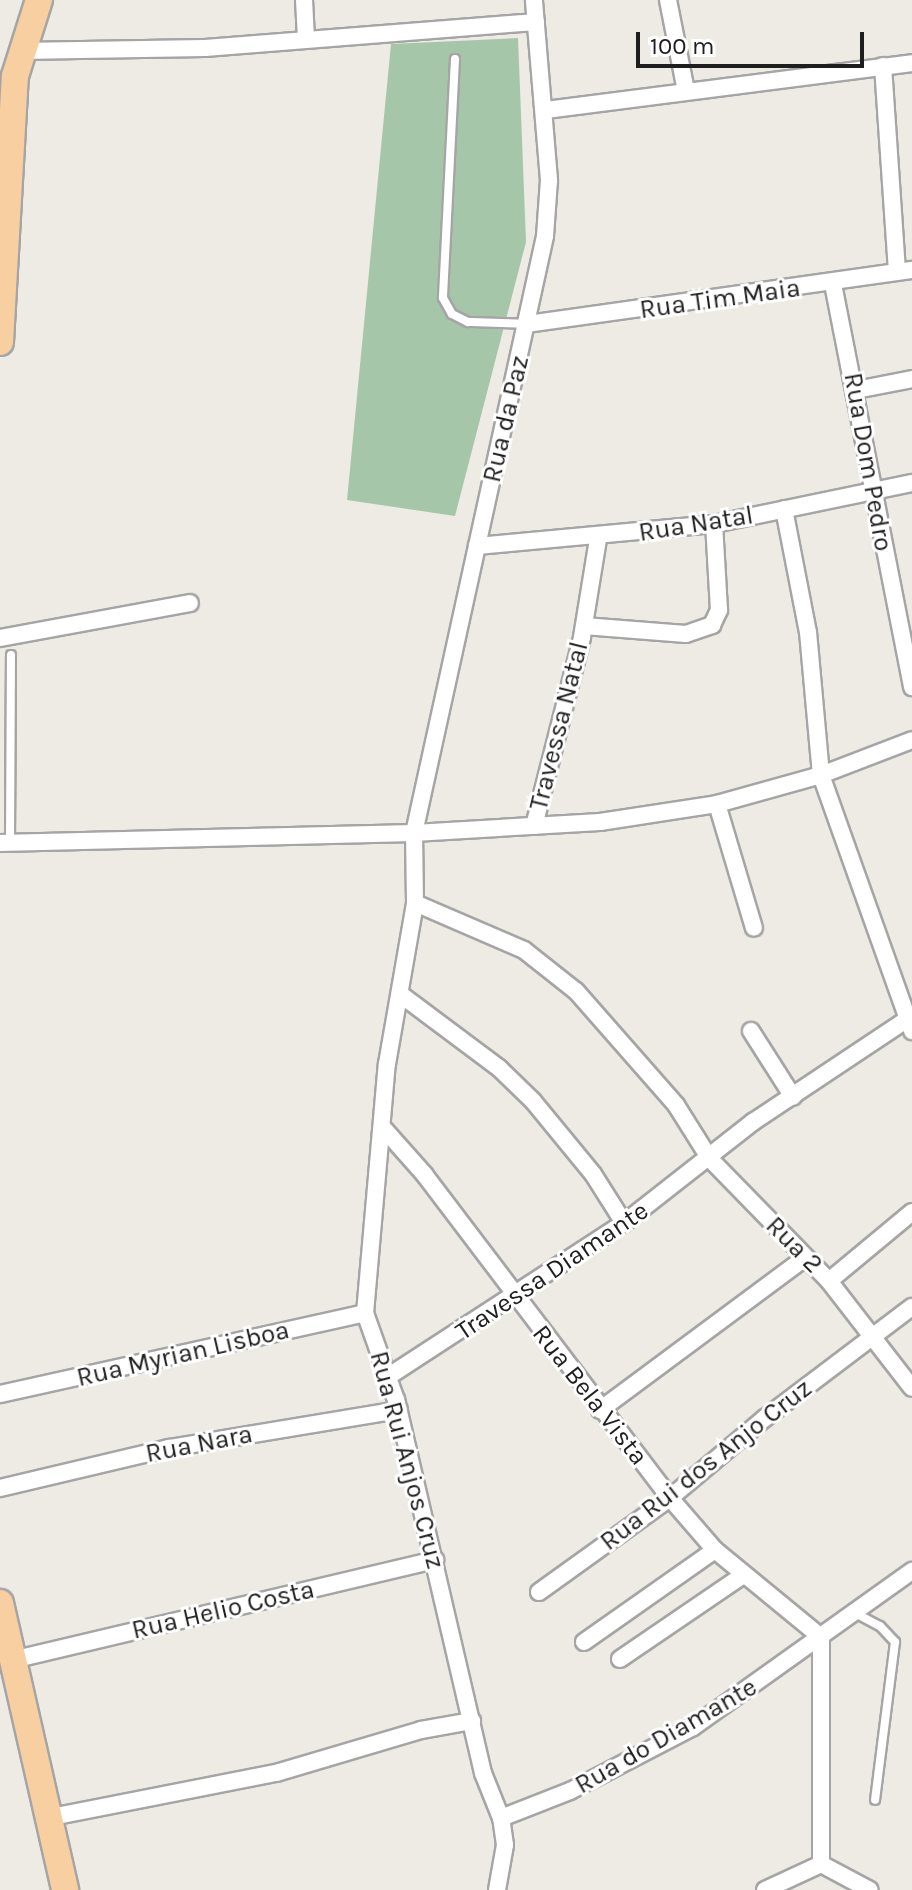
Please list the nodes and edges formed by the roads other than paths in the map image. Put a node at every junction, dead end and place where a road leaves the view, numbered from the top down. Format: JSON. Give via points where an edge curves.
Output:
{"nodes":[{"id":1,"x":39,"y":0,"type":"edge"},
{"id":2,"x":304,"y":0,"type":"edge"},
{"id":3,"x":534,"y":0,"type":"edge"},
{"id":4,"x":668,"y":0,"type":"edge"},
{"id":5,"x":536,"y":22,"type":"junction"},
{"id":6,"x":306,"y":36,"type":"junction"},
{"id":7,"x":19,"y":51,"type":"junction"},
{"id":8,"x":455,"y":59,"type":"dead end"},
{"id":9,"x":912,"y":63,"type":"edge"},
{"id":10,"x":883,"y":66,"type":"junction"},
{"id":11,"x":686,"y":91,"type":"junction"},
{"id":12,"x":546,"y":110,"type":"junction"},
{"id":13,"x":905,"y":271,"type":"edge"},
{"id":14,"x":833,"y":284,"type":"junction"},
{"id":15,"x":527,"y":324,"type":"junction"},
{"id":16,"x":0,"y":342,"type":"edge"},
{"id":17,"x":912,"y":379,"type":"edge"},
{"id":18,"x":856,"y":390,"type":"junction"},
{"id":19,"x":912,"y":483,"type":"edge"},
{"id":20,"x":871,"y":491,"type":"junction"},
{"id":21,"x":784,"y":509,"type":"junction"},
{"id":22,"x":714,"y":524,"type":"junction"},
{"id":23,"x":598,"y":539,"type":"junction"},
{"id":24,"x":477,"y":546,"type":"junction"},
{"id":25,"x":190,"y":603,"type":"dead end"},
{"id":26,"x":584,"y":626,"type":"junction"},
{"id":27,"x":0,"y":638,"type":"edge"},
{"id":28,"x":11,"y":655,"type":"dead end"},
{"id":29,"x":912,"y":687,"type":"edge"},
{"id":30,"x":910,"y":745,"type":"edge"},
{"id":31,"x":821,"y":775,"type":"junction"},
{"id":32,"x":717,"y":804,"type":"junction"},
{"id":33,"x":534,"y":826,"type":"junction"},
{"id":34,"x":414,"y":833,"type":"junction"},
{"id":35,"x":5,"y":843,"type":"edge"},
{"id":36,"x":415,"y":903,"type":"junction"},
{"id":37,"x":754,"y":928,"type":"dead end"},
{"id":38,"x":400,"y":994,"type":"junction"},
{"id":39,"x":910,"y":1023,"type":"edge"},
{"id":40,"x":751,"y":1031,"type":"dead end"},
{"id":41,"x":793,"y":1097,"type":"junction"},
{"id":42,"x":385,"y":1130,"type":"junction"},
{"id":43,"x":710,"y":1159,"type":"junction"},
{"id":44,"x":912,"y":1212,"type":"edge"},
{"id":45,"x":624,"y":1223,"type":"junction"},
{"id":46,"x":805,"y":1258,"type":"junction"},
{"id":47,"x":829,"y":1281,"type":"junction"},
{"id":48,"x":516,"y":1296,"type":"junction"},
{"id":49,"x":912,"y":1307,"type":"edge"},
{"id":50,"x":365,"y":1313,"type":"junction"},
{"id":51,"x":872,"y":1335,"type":"junction"},
{"id":52,"x":389,"y":1376,"type":"junction"},
{"id":53,"x":912,"y":1388,"type":"edge"},
{"id":54,"x":0,"y":1394,"type":"edge"},
{"id":55,"x":399,"y":1410,"type":"junction"},
{"id":56,"x":600,"y":1410,"type":"junction"},
{"id":57,"x":0,"y":1488,"type":"edge"},
{"id":58,"x":670,"y":1498,"type":"junction"},
{"id":59,"x":715,"y":1550,"type":"junction"},
{"id":60,"x":435,"y":1560,"type":"junction"},
{"id":61,"x":912,"y":1571,"type":"edge"},
{"id":62,"x":743,"y":1575,"type":"junction"},
{"id":63,"x":539,"y":1592,"type":"dead end"},
{"id":64,"x":0,"y":1603,"type":"edge"},
{"id":65,"x":857,"y":1614,"type":"junction"},
{"id":66,"x":821,"y":1637,"type":"junction"},
{"id":67,"x":584,"y":1642,"type":"dead end"},
{"id":68,"x":620,"y":1659,"type":"dead end"},
{"id":69,"x":9,"y":1670,"type":"edge"},
{"id":70,"x":472,"y":1721,"type":"junction"},
{"id":71,"x":875,"y":1800,"type":"dead end"},
{"id":72,"x":46,"y":1818,"type":"junction"},
{"id":73,"x":501,"y":1818,"type":"junction"},
{"id":74,"x":821,"y":1864,"type":"junction"},
{"id":75,"x":65,"y":1890,"type":"edge"},
{"id":76,"x":497,"y":1890,"type":"edge"},
{"id":77,"x":765,"y":1890,"type":"edge"},
{"id":78,"x":870,"y":1890,"type":"edge"}],
"edges":[{"from":1,"to":7,"type":"main road"},
{"from":2,"to":6,"type":"street"},
{"from":3,"to":5,"type":"street","name":"Rua da Paz"},
{"from":4,"to":11,"type":"street"},
{"from":5,"to":6,"type":"street"},
{"from":5,"to":12,"type":"street","name":"Rua da Paz"},
{"from":6,"to":7,"type":"street","via":[[205,48]]},
{"from":7,"to":16,"type":"main road"},
{"from":8,"to":15,"type":"lane","via":[[443,298],[452,314],[468,322]]},
{"from":9,"to":10,"type":"street"},
{"from":10,"to":11,"type":"street"},
{"from":10,"to":13,"type":"street"},
{"from":11,"to":12,"type":"street"},
{"from":12,"to":15,"type":"street","name":"Rua da Paz","via":[[545,236]]},
{"from":13,"to":14,"type":"street","name":"Rua Tim Maia"},
{"from":14,"to":15,"type":"street","name":"Rua Tim Maia"},
{"from":14,"to":18,"type":"street","name":"Rua Dom Pedro"},
{"from":15,"to":24,"type":"street","name":"Rua da Paz"},
{"from":17,"to":18,"type":"street"},
{"from":18,"to":20,"type":"street","name":"Rua Dom Pedro"},
{"from":19,"to":20,"type":"street","name":"Rua Natal"},
{"from":20,"to":21,"type":"street","name":"Rua Natal"},
{"from":20,"to":29,"type":"street","name":"Rua Dom Pedro"},
{"from":21,"to":22,"type":"street","name":"Rua Natal"},
{"from":21,"to":31,"type":"street","via":[[808,632]]},
{"from":22,"to":23,"type":"street","name":"Rua Natal"},
{"from":22,"to":26,"type":"street","name":"Travessa Natal","via":[[719,610],[712,625],[686,634]]},
{"from":23,"to":24,"type":"street","name":"Rua Natal"},
{"from":23,"to":26,"type":"street","name":"Travessa Natal"},
{"from":24,"to":34,"type":"street","name":"Rua da Paz"},
{"from":25,"to":27,"type":"street"},
{"from":26,"to":33,"type":"street","name":"Travessa Natal"},
{"from":28,"to":35,"type":"lane"},
{"from":30,"to":31,"type":"street"},
{"from":31,"to":32,"type":"street"},
{"from":31,"to":39,"type":"street"},
{"from":32,"to":33,"type":"street","via":[[654,816]]},
{"from":32,"to":37,"type":"street"},
{"from":33,"to":34,"type":"street"},
{"from":34,"to":35,"type":"street"},
{"from":34,"to":36,"type":"street","name":"Rua Rui Anjos Cruz"},
{"from":36,"to":38,"type":"street","name":"Rua Rui Anjos Cruz"},
{"from":36,"to":43,"type":"street","name":"Rua 2","via":[[524,950],[565,981],[635,1054]]},
{"from":38,"to":42,"type":"street","name":"Rua Rui Anjos Cruz","via":[[387,1064]]},
{"from":38,"to":45,"type":"street","via":[[499,1068],[533,1101],[593,1174]]},
{"from":39,"to":41,"type":"street","name":"Travessa Diamante"},
{"from":40,"to":41,"type":"street"},
{"from":41,"to":43,"type":"street","name":"Travessa Diamante"},
{"from":42,"to":48,"type":"street","name":"Rua Bela Vista"},
{"from":42,"to":50,"type":"street","name":"Rua Rui Anjos Cruz"},
{"from":43,"to":45,"type":"street","name":"Travessa Diamante"},
{"from":43,"to":46,"type":"street","name":"Rua 2"},
{"from":44,"to":47,"type":"street"},
{"from":45,"to":48,"type":"street","name":"Travessa Diamante"},
{"from":46,"to":47,"type":"street","name":"Rua 2"},
{"from":46,"to":56,"type":"street"},
{"from":47,"to":51,"type":"street","name":"Rua 2"},
{"from":48,"to":52,"type":"street","name":"Travessa Diamante"},
{"from":48,"to":56,"type":"street","name":"Rua Bela Vista"},
{"from":49,"to":51,"type":"street","name":"Rua Rui dos Anjo Cruz"},
{"from":50,"to":52,"type":"street","name":"Rua Rui Anjos Cruz"},
{"from":50,"to":54,"type":"street","name":"Rua Myrian Lisboa"},
{"from":51,"to":53,"type":"street"},
{"from":51,"to":58,"type":"street","name":"Rua Rui dos Anjo Cruz"},
{"from":52,"to":55,"type":"street","name":"Rua Rui Anjos Cruz"},
{"from":55,"to":57,"type":"street","name":"Rua Nara","via":[[169,1448]]},
{"from":55,"to":60,"type":"street","name":"Rua Rui Anjos Cruz"},
{"from":56,"to":58,"type":"street","name":"Rua Bela Vista"},
{"from":58,"to":59,"type":"street","name":"Rua Bela Vista"},
{"from":58,"to":63,"type":"street","name":"Rua Rui dos Anjo Cruz"},
{"from":59,"to":62,"type":"street","name":"Rua Bela Vista"},
{"from":59,"to":67,"type":"street"},
{"from":60,"to":69,"type":"street","name":"Rua Helio Costa"},
{"from":60,"to":70,"type":"street","name":"Rua Rui Anjos Cruz"},
{"from":61,"to":65,"type":"street","name":"Rua do Diamante"},
{"from":62,"to":66,"type":"street","name":"Rua Bela Vista"},
{"from":62,"to":68,"type":"street"},
{"from":64,"to":69,"type":"main road"},
{"from":65,"to":66,"type":"street","name":"Rua do Diamante"},
{"from":65,"to":71,"type":"lane","via":[[895,1642]]},
{"from":66,"to":73,"type":"street","name":"Rua do Diamante","via":[[693,1727],[598,1777]]},
{"from":66,"to":74,"type":"street"},
{"from":69,"to":72,"type":"main road"},
{"from":70,"to":72,"type":"street","via":[[421,1730],[276,1773]]},
{"from":70,"to":73,"type":"street","name":"Rua Rui Anjos Cruz"},
{"from":72,"to":75,"type":"main road"},
{"from":73,"to":76,"type":"street","name":"Rua Rui Anjos Cruz","via":[[505,1845]]},
{"from":74,"to":77,"type":"street"},
{"from":74,"to":78,"type":"street"}]}
